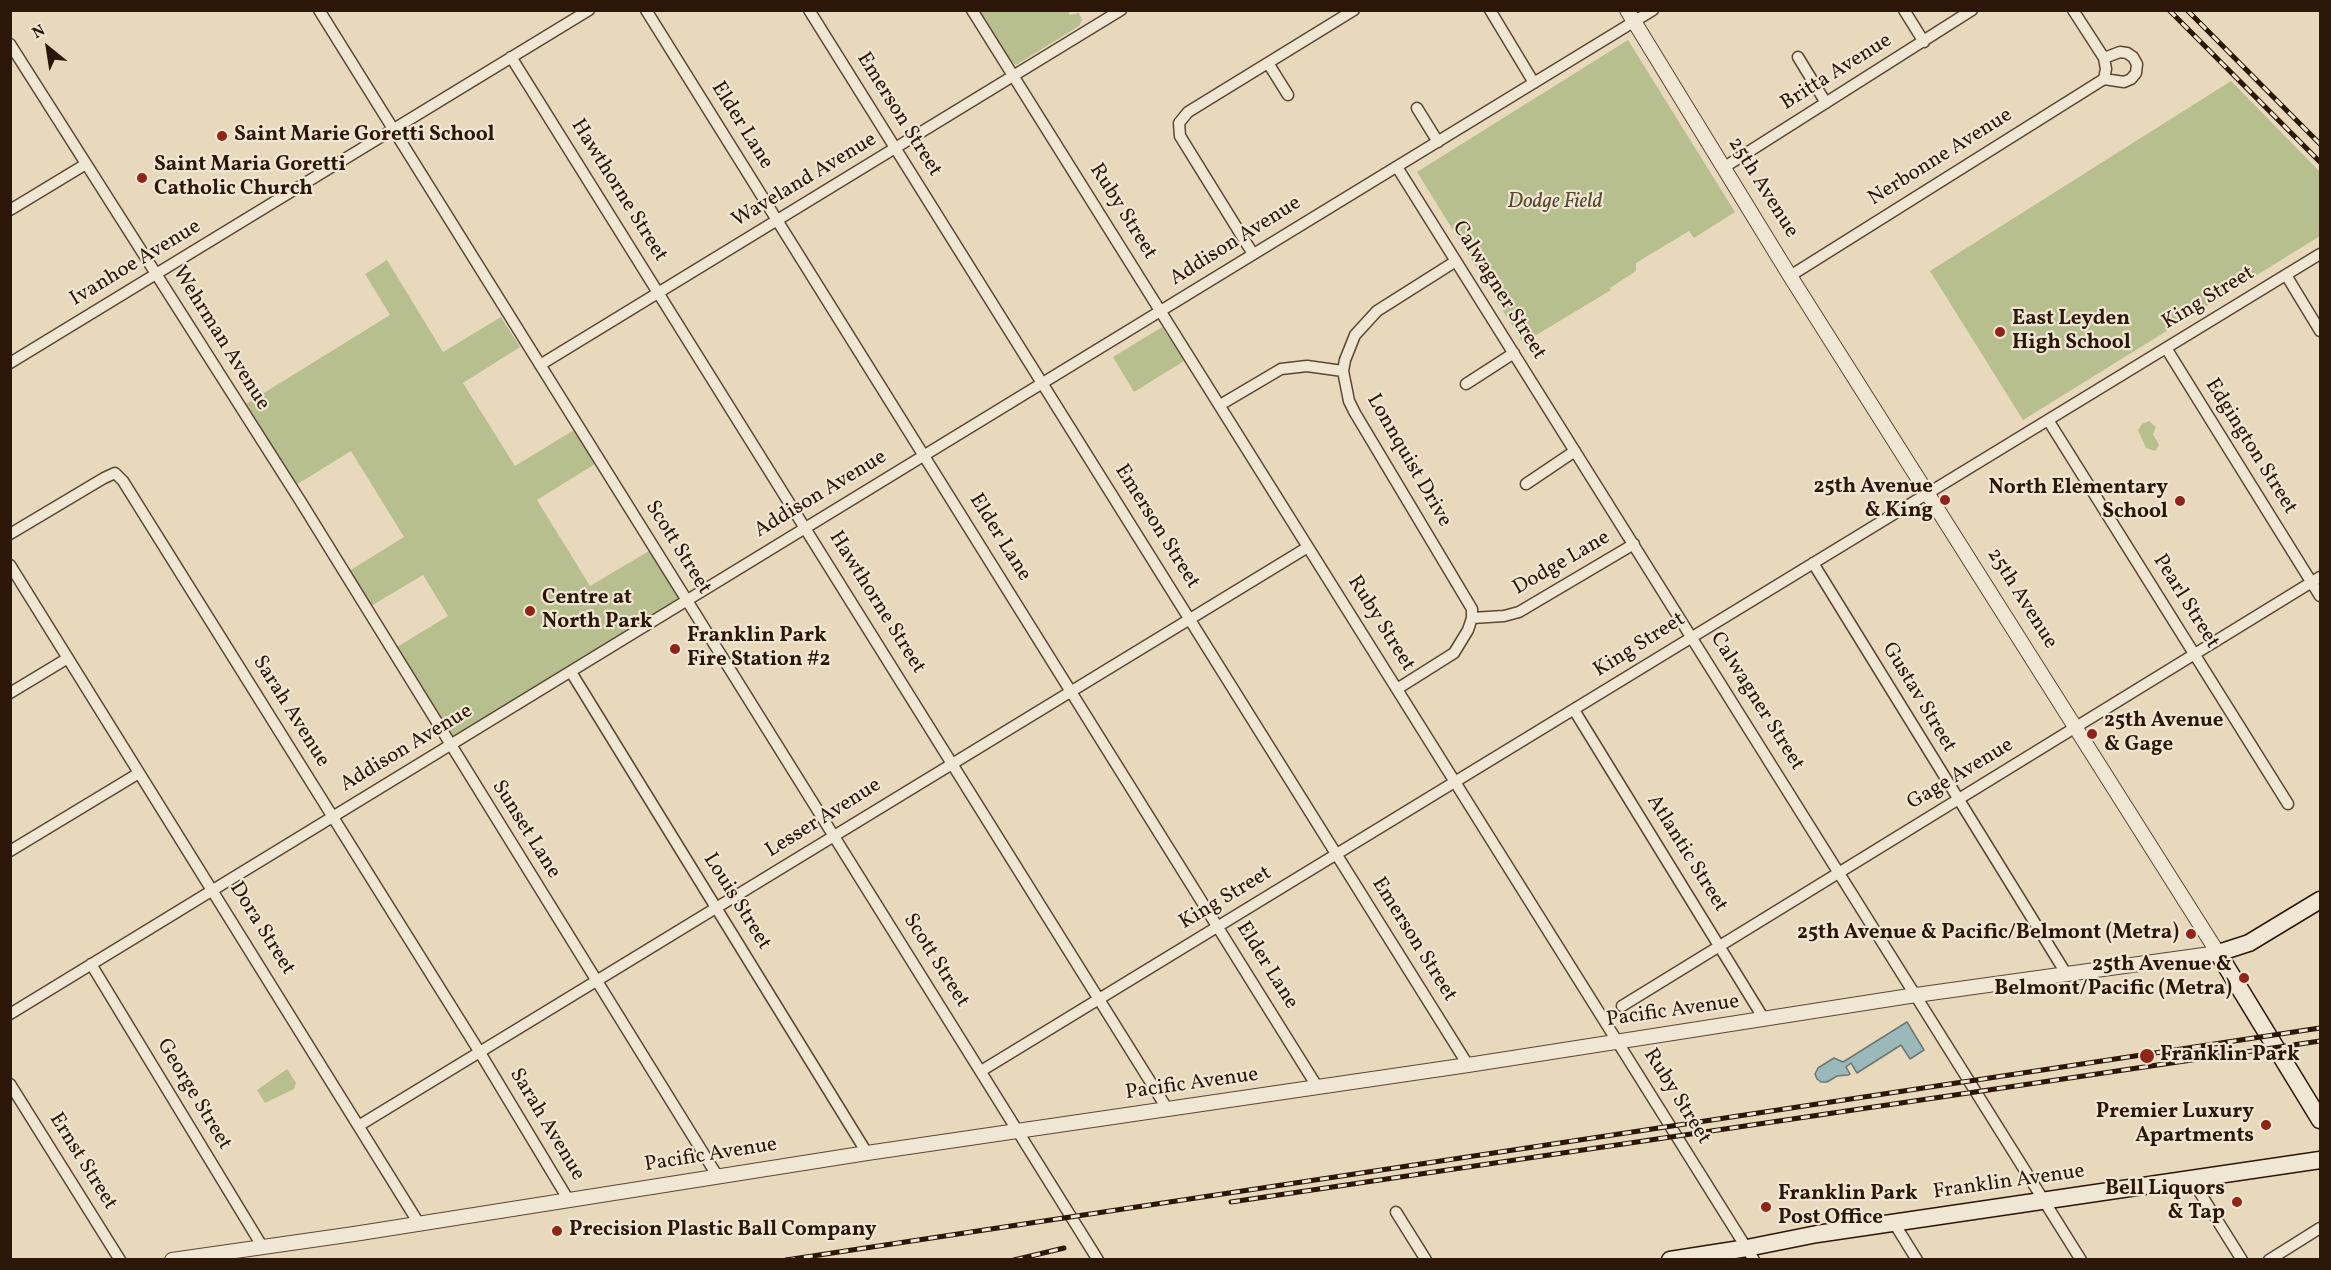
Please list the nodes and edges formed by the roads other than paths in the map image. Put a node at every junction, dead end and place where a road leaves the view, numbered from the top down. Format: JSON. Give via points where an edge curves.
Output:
{"nodes":[{"id":1,"x":319,"y":10,"type":"edge"},
{"id":2,"x":589,"y":10,"type":"edge"},
{"id":3,"x":646,"y":10,"type":"edge"},
{"id":4,"x":809,"y":10,"type":"edge"},
{"id":5,"x":972,"y":10,"type":"edge"},
{"id":6,"x":1121,"y":10,"type":"edge"},
{"id":7,"x":1354,"y":10,"type":"edge"},
{"id":8,"x":1490,"y":10,"type":"edge"},
{"id":9,"x":1653,"y":10,"type":"edge"},
{"id":10,"x":1904,"y":10,"type":"edge"},
{"id":11,"x":1972,"y":10,"type":"edge"},
{"id":12,"x":2073,"y":10,"type":"edge"},
{"id":13,"x":1630,"y":16,"type":"edge"},
{"id":14,"x":1924,"y":42,"type":"junction"},
{"id":15,"x":10,"y":44,"type":"edge"},
{"id":16,"x":511,"y":57,"type":"junction"},
{"id":17,"x":1798,"y":57,"type":"dead end"},
{"id":18,"x":1268,"y":63,"type":"junction"},
{"id":19,"x":1013,"y":76,"type":"junction"},
{"id":20,"x":1534,"y":83,"type":"junction"},
{"id":21,"x":1288,"y":95,"type":"dead end"},
{"id":22,"x":1826,"y":103,"type":"junction"},
{"id":23,"x":1417,"y":108,"type":"dead end"},
{"id":24,"x":393,"y":130,"type":"junction"},
{"id":25,"x":1438,"y":142,"type":"junction"},
{"id":26,"x":895,"y":148,"type":"junction"},
{"id":27,"x":86,"y":164,"type":"junction"},
{"id":28,"x":1397,"y":167,"type":"junction"},
{"id":29,"x":1723,"y":168,"type":"junction"},
{"id":30,"x":10,"y":210,"type":"edge"},
{"id":31,"x":777,"y":220,"type":"junction"},
{"id":32,"x":1253,"y":254,"type":"junction"},
{"id":33,"x":2320,"y":254,"type":"edge"},
{"id":34,"x":1456,"y":261,"type":"junction"},
{"id":35,"x":156,"y":274,"type":"junction"},
{"id":36,"x":2286,"y":275,"type":"junction"},
{"id":37,"x":1790,"y":276,"type":"junction"},
{"id":38,"x":659,"y":293,"type":"junction"},
{"id":39,"x":1161,"y":311,"type":"junction"},
{"id":40,"x":2320,"y":331,"type":"edge"},
{"id":41,"x":2166,"y":348,"type":"junction"},
{"id":42,"x":1514,"y":353,"type":"junction"},
{"id":43,"x":10,"y":363,"type":"edge"},
{"id":44,"x":540,"y":365,"type":"junction"},
{"id":45,"x":1343,"y":371,"type":"junction"},
{"id":46,"x":1044,"y":382,"type":"junction"},
{"id":47,"x":1466,"y":384,"type":"dead end"},
{"id":48,"x":1220,"y":405,"type":"junction"},
{"id":49,"x":2048,"y":420,"type":"junction"},
{"id":50,"x":1575,"y":451,"type":"junction"},
{"id":51,"x":924,"y":455,"type":"junction"},
{"id":52,"x":1526,"y":484,"type":"dead end"},
{"id":53,"x":1928,"y":493,"type":"junction"},
{"id":54,"x":301,"y":502,"type":"joint"},
{"id":55,"x":806,"y":528,"type":"junction"},
{"id":56,"x":10,"y":534,"type":"edge"},
{"id":57,"x":1634,"y":544,"type":"junction"},
{"id":58,"x":1308,"y":547,"type":"junction"},
{"id":59,"x":1814,"y":563,"type":"junction"},
{"id":60,"x":10,"y":565,"type":"edge"},
{"id":61,"x":2316,"y":580,"type":"edge"},
{"id":62,"x":2320,"y":596,"type":"edge"},
{"id":63,"x":687,"y":600,"type":"junction"},
{"id":64,"x":1190,"y":618,"type":"junction"},
{"id":65,"x":1472,"y":618,"type":"junction"},
{"id":66,"x":1692,"y":637,"type":"junction"},
{"id":67,"x":2194,"y":655,"type":"junction"},
{"id":68,"x":68,"y":658,"type":"junction"},
{"id":69,"x":571,"y":672,"type":"junction"},
{"id":70,"x":1397,"y":689,"type":"junction"},
{"id":71,"x":1071,"y":690,"type":"junction"},
{"id":72,"x":10,"y":693,"type":"edge"},
{"id":73,"x":1574,"y":710,"type":"junction"},
{"id":74,"x":2076,"y":728,"type":"junction"},
{"id":75,"x":450,"y":745,"type":"junction"},
{"id":76,"x":952,"y":763,"type":"junction"},
{"id":77,"x":140,"y":773,"type":"junction"},
{"id":78,"x":1454,"y":782,"type":"junction"},
{"id":79,"x":1958,"y":800,"type":"junction"},
{"id":80,"x":2288,"y":804,"type":"dead end"},
{"id":81,"x":332,"y":817,"type":"junction"},
{"id":82,"x":834,"y":836,"type":"junction"},
{"id":83,"x":10,"y":851,"type":"edge"},
{"id":84,"x":1337,"y":853,"type":"junction"},
{"id":85,"x":1839,"y":872,"type":"junction"},
{"id":86,"x":213,"y":889,"type":"junction"},
{"id":87,"x":2320,"y":900,"type":"edge"},
{"id":88,"x":717,"y":909,"type":"junction"},
{"id":89,"x":1218,"y":927,"type":"junction"},
{"id":90,"x":1720,"y":945,"type":"junction"},
{"id":91,"x":2218,"y":953,"type":"junction"},
{"id":92,"x":90,"y":964,"type":"junction"},
{"id":93,"x":2067,"y":975,"type":"junction"},
{"id":94,"x":596,"y":981,"type":"junction"},
{"id":95,"x":1916,"y":995,"type":"junction"},
{"id":96,"x":1099,"y":998,"type":"junction"},
{"id":97,"x":1622,"y":1006,"type":"dead end"},
{"id":98,"x":10,"y":1014,"type":"edge"},
{"id":99,"x":1764,"y":1019,"type":"junction"},
{"id":100,"x":1617,"y":1041,"type":"junction"},
{"id":101,"x":479,"y":1051,"type":"junction"},
{"id":102,"x":1468,"y":1065,"type":"junction"},
{"id":103,"x":981,"y":1071,"type":"junction"},
{"id":104,"x":10,"y":1084,"type":"edge"},
{"id":105,"x":1318,"y":1088,"type":"junction"},
{"id":106,"x":1168,"y":1110,"type":"junction"},
{"id":107,"x":2320,"y":1120,"type":"edge"},
{"id":108,"x":360,"y":1125,"type":"junction"},
{"id":109,"x":1018,"y":1131,"type":"junction"},
{"id":110,"x":867,"y":1153,"type":"junction"},
{"id":111,"x":2320,"y":1160,"type":"edge"},
{"id":112,"x":718,"y":1177,"type":"junction"},
{"id":113,"x":2192,"y":1180,"type":"junction"},
{"id":114,"x":568,"y":1199,"type":"junction"},
{"id":115,"x":2044,"y":1200,"type":"junction"},
{"id":116,"x":1396,"y":1212,"type":"dead end"},
{"id":117,"x":418,"y":1222,"type":"junction"},
{"id":118,"x":1894,"y":1223,"type":"junction"},
{"id":119,"x":2320,"y":1228,"type":"edge"},
{"id":120,"x":262,"y":1246,"type":"junction"},
{"id":121,"x":1750,"y":1254,"type":"edge"},
{"id":122,"x":1696,"y":1258,"type":"edge"},
{"id":123,"x":120,"y":1260,"type":"edge"},
{"id":124,"x":172,"y":1260,"type":"edge"},
{"id":125,"x":1098,"y":1260,"type":"edge"},
{"id":126,"x":1426,"y":1260,"type":"edge"},
{"id":127,"x":1670,"y":1260,"type":"edge"},
{"id":128,"x":1730,"y":1260,"type":"edge"},
{"id":129,"x":1917,"y":1260,"type":"edge"},
{"id":130,"x":2081,"y":1260,"type":"edge"},
{"id":131,"x":2241,"y":1260,"type":"edge"},
{"id":132,"x":2269,"y":1260,"type":"edge"}],
"edges":[{"from":1,"to":24,"type":"street","name":"Scott Street"},
{"from":2,"to":16,"type":"street","name":"Ivanhoe Avenue"},
{"from":3,"to":31,"type":"street","name":"Elder Lane"},
{"from":4,"to":26,"type":"street","name":"Emerson Street"},
{"from":5,"to":19,"type":"street","name":"Ruby Street"},
{"from":6,"to":19,"type":"street","name":"Waveland Avenue"},
{"from":7,"to":18,"type":"street"},
{"from":8,"to":20,"type":"street"},
{"from":9,"to":13,"type":"street","name":"Addison Avenue"},
{"from":10,"to":14,"type":"street"},
{"from":11,"to":14,"type":"street","name":"Britta Avenue"},
{"from":12,"to":37,"type":"street","name":"Nerbonne Avenue","via":[[2105,69]]},
{"from":13,"to":20,"type":"street","name":"Addison Avenue"},
{"from":13,"to":29,"type":"street","name":"25th Avenue"},
{"from":14,"to":22,"type":"street","name":"Britta Avenue"},
{"from":15,"to":27,"type":"street","name":"Wehrman Avenue"},
{"from":16,"to":24,"type":"street","name":"Ivanhoe Avenue"},
{"from":16,"to":38,"type":"street","name":"Hawthorne Street"},
{"from":17,"to":22,"type":"street"},
{"from":18,"to":21,"type":"street"},
{"from":18,"to":32,"type":"street","via":[[1188,112],[1178,129]]},
{"from":19,"to":26,"type":"street","name":"Waveland Avenue"},
{"from":19,"to":39,"type":"street","name":"Ruby Street"},
{"from":20,"to":25,"type":"street","name":"Addison Avenue"},
{"from":22,"to":29,"type":"street","name":"Britta Avenue"},
{"from":23,"to":25,"type":"street"},
{"from":24,"to":35,"type":"street","name":"Ivanhoe Avenue"},
{"from":24,"to":44,"type":"street","name":"Scott Street"},
{"from":25,"to":28,"type":"street","name":"Addison Avenue"},
{"from":26,"to":31,"type":"street","name":"Waveland Avenue"},
{"from":26,"to":46,"type":"street","name":"Emerson Street"},
{"from":27,"to":30,"type":"street"},
{"from":27,"to":35,"type":"street","name":"Wehrman Avenue"},
{"from":28,"to":32,"type":"street","name":"Addison Avenue"},
{"from":28,"to":34,"type":"street","name":"Calwagner Street"},
{"from":29,"to":37,"type":"street","name":"25th Avenue"},
{"from":31,"to":38,"type":"street","name":"Waveland Avenue"},
{"from":31,"to":51,"type":"street","name":"Elder Lane"},
{"from":32,"to":39,"type":"street","name":"Addison Avenue"},
{"from":33,"to":36,"type":"street","name":"King Street"},
{"from":34,"to":42,"type":"street","name":"Calwagner Street"},
{"from":34,"to":45,"type":"street","name":"Lonnquist Drive","via":[[1377,311],[1355,335]]},
{"from":35,"to":43,"type":"street","name":"Ivanhoe Avenue"},
{"from":35,"to":54,"type":"street","name":"Wehrman Avenue"},
{"from":36,"to":40,"type":"street"},
{"from":36,"to":41,"type":"street","name":"King Street"},
{"from":37,"to":53,"type":"street","name":"25th Avenue"},
{"from":38,"to":44,"type":"street","name":"Waveland Avenue"},
{"from":38,"to":55,"type":"street","name":"Hawthorne Street"},
{"from":39,"to":46,"type":"street","name":"Addison Avenue"},
{"from":39,"to":48,"type":"street","name":"Ruby Street"},
{"from":41,"to":49,"type":"street","name":"King Street"},
{"from":41,"to":61,"type":"street","name":"Edgington Street"},
{"from":42,"to":47,"type":"street"},
{"from":42,"to":50,"type":"street","name":"Calwagner Street"},
{"from":44,"to":63,"type":"street","name":"Scott Street"},
{"from":45,"to":48,"type":"street","via":[[1307,366],[1281,369]]},
{"from":45,"to":65,"type":"street","name":"Lonnquist Drive","via":[[1355,414],[1467,599]]},
{"from":46,"to":51,"type":"street","name":"Addison Avenue"},
{"from":46,"to":64,"type":"street","name":"Emerson Street"},
{"from":48,"to":58,"type":"street","name":"Ruby Street"},
{"from":49,"to":53,"type":"street","name":"King Street"},
{"from":49,"to":67,"type":"street","name":"Pearl Street"},
{"from":50,"to":52,"type":"street"},
{"from":50,"to":57,"type":"street","name":"Calwagner Street"},
{"from":51,"to":55,"type":"street","name":"Addison Avenue"},
{"from":51,"to":71,"type":"street","name":"Elder Lane"},
{"from":53,"to":59,"type":"street","name":"King Street"},
{"from":53,"to":74,"type":"street","name":"25th Avenue"},
{"from":54,"to":75,"type":"street","name":"Sunset Lane"},
{"from":55,"to":63,"type":"street","name":"Addison Avenue"},
{"from":55,"to":76,"type":"street","name":"Hawthorne Street"},
{"from":56,"to":81,"type":"street","name":"Sarah Avenue","via":[[115,473]]},
{"from":57,"to":65,"type":"street","name":"Dodge Lane","via":[[1519,612]]},
{"from":57,"to":66,"type":"street","name":"Calwagner Street"},
{"from":58,"to":64,"type":"street","name":"Lesser Avenue"},
{"from":58,"to":70,"type":"street","name":"Ruby Street"},
{"from":59,"to":66,"type":"street","name":"King Street"},
{"from":59,"to":79,"type":"street","name":"Gustav Street"},
{"from":60,"to":68,"type":"street","name":"Dora Street"},
{"from":61,"to":62,"type":"street","name":"Edgington Street"},
{"from":61,"to":67,"type":"street","name":"Gage Avenue"},
{"from":63,"to":69,"type":"street","name":"Addison Avenue"},
{"from":63,"to":82,"type":"street","name":"Scott Street"},
{"from":64,"to":71,"type":"street","name":"Lesser Avenue"},
{"from":64,"to":84,"type":"street","name":"Emerson Street"},
{"from":65,"to":70,"type":"street","via":[[1454,653]]},
{"from":66,"to":73,"type":"street","name":"King Street"},
{"from":66,"to":85,"type":"street","name":"Calwagner Street"},
{"from":67,"to":74,"type":"street","name":"Gage Avenue"},
{"from":67,"to":80,"type":"street","name":"Pearl Street"},
{"from":68,"to":72,"type":"street"},
{"from":68,"to":77,"type":"street","name":"Dora Street"},
{"from":69,"to":75,"type":"street","name":"Addison Avenue"},
{"from":69,"to":88,"type":"street","name":"Louis Street"},
{"from":70,"to":78,"type":"street","name":"Ruby Street"},
{"from":71,"to":76,"type":"street","name":"Lesser Avenue"},
{"from":71,"to":89,"type":"street","name":"Elder Lane"},
{"from":73,"to":78,"type":"street","name":"King Street"},
{"from":73,"to":90,"type":"street","name":"Atlantic Street"},
{"from":74,"to":79,"type":"street","name":"Gage Avenue"},
{"from":74,"to":91,"type":"street","name":"25th Avenue"},
{"from":75,"to":81,"type":"street","name":"Addison Avenue"},
{"from":75,"to":94,"type":"street","name":"Sunset Lane"},
{"from":76,"to":82,"type":"street","name":"Lesser Avenue"},
{"from":76,"to":96,"type":"street","name":"Hawthorne Street"},
{"from":77,"to":83,"type":"street"},
{"from":77,"to":86,"type":"street","name":"Dora Street"},
{"from":78,"to":84,"type":"street","name":"King Street"},
{"from":78,"to":100,"type":"street","name":"Ruby Street"},
{"from":79,"to":85,"type":"street","name":"Gage Avenue"},
{"from":79,"to":93,"type":"street","name":"Gustav Street"},
{"from":81,"to":86,"type":"street","name":"Addison Avenue"},
{"from":81,"to":101,"type":"street","name":"Sarah Avenue"},
{"from":82,"to":88,"type":"street","name":"Lesser Avenue"},
{"from":82,"to":103,"type":"street","name":"Scott Street"},
{"from":84,"to":89,"type":"street","name":"King Street"},
{"from":84,"to":102,"type":"street","name":"Emerson Street"},
{"from":85,"to":90,"type":"street","name":"Gage Avenue"},
{"from":85,"to":95,"type":"street","name":"Calwagner Street"},
{"from":86,"to":92,"type":"street","name":"Addison Avenue"},
{"from":86,"to":108,"type":"street","name":"Dora Street"},
{"from":87,"to":91,"type":"main road","via":[[2249,943]]},
{"from":88,"to":94,"type":"street","name":"Lesser Avenue"},
{"from":88,"to":110,"type":"street","name":"Louis Street"},
{"from":89,"to":96,"type":"street","name":"King Street"},
{"from":89,"to":105,"type":"street","name":"Elder Lane"},
{"from":90,"to":97,"type":"street","name":"Gage Avenue"},
{"from":90,"to":99,"type":"street","name":"Atlantic Street"},
{"from":91,"to":93,"type":"street","name":"Pacific Avenue"},
{"from":91,"to":107,"type":"main road","name":"25th Avenue"},
{"from":92,"to":98,"type":"street","name":"Addison Avenue"},
{"from":92,"to":120,"type":"street","name":"George Street"},
{"from":93,"to":95,"type":"street","name":"Pacific Avenue"},
{"from":94,"to":101,"type":"street","name":"Lesser Avenue"},
{"from":94,"to":112,"type":"street","name":"Sunset Lane"},
{"from":95,"to":99,"type":"street","name":"Pacific Avenue"},
{"from":95,"to":115,"type":"street","name":"Calwagner Street"},
{"from":96,"to":103,"type":"street","name":"King Street"},
{"from":96,"to":106,"type":"street","name":"Hawthorne Street"},
{"from":99,"to":100,"type":"street","name":"Pacific Avenue"},
{"from":100,"to":102,"type":"street","name":"Pacific Avenue"},
{"from":100,"to":121,"type":"street","name":"Ruby Street"},
{"from":101,"to":108,"type":"street","name":"Lesser Avenue"},
{"from":101,"to":114,"type":"street","name":"Sarah Avenue"},
{"from":102,"to":105,"type":"street","name":"Pacific Avenue"},
{"from":103,"to":109,"type":"street","name":"Scott Street"},
{"from":104,"to":123,"type":"street","name":"Ernst Street"},
{"from":105,"to":106,"type":"street","name":"Pacific Avenue"},
{"from":106,"to":109,"type":"street","name":"Pacific Avenue"},
{"from":108,"to":117,"type":"street","name":"Dora Street"},
{"from":109,"to":110,"type":"street","name":"Pacific Avenue"},
{"from":109,"to":125,"type":"street","name":"Scott Street"},
{"from":110,"to":112,"type":"street","name":"Pacific Avenue"},
{"from":111,"to":113,"type":"main road","name":"Franklin Avenue"},
{"from":112,"to":114,"type":"street","name":"Pacific Avenue"},
{"from":113,"to":115,"type":"main road","name":"Franklin Avenue"},
{"from":113,"to":131,"type":"street"},
{"from":114,"to":117,"type":"street","name":"Pacific Avenue"},
{"from":115,"to":118,"type":"main road","name":"Franklin Avenue"},
{"from":115,"to":130,"type":"street","name":"Calwagner Street"},
{"from":116,"to":126,"type":"street"},
{"from":117,"to":120,"type":"street","name":"Pacific Avenue"},
{"from":118,"to":121,"type":"main road","name":"Franklin Avenue","via":[[1817,1234]]},
{"from":118,"to":129,"type":"street"},
{"from":119,"to":132,"type":"street"},
{"from":120,"to":124,"type":"street","name":"Pacific Avenue"},
{"from":121,"to":122,"type":"main road","name":"Franklin Avenue"},
{"from":121,"to":128,"type":"street"},
{"from":122,"to":127,"type":"main road","name":"Franklin Avenue"}]}
